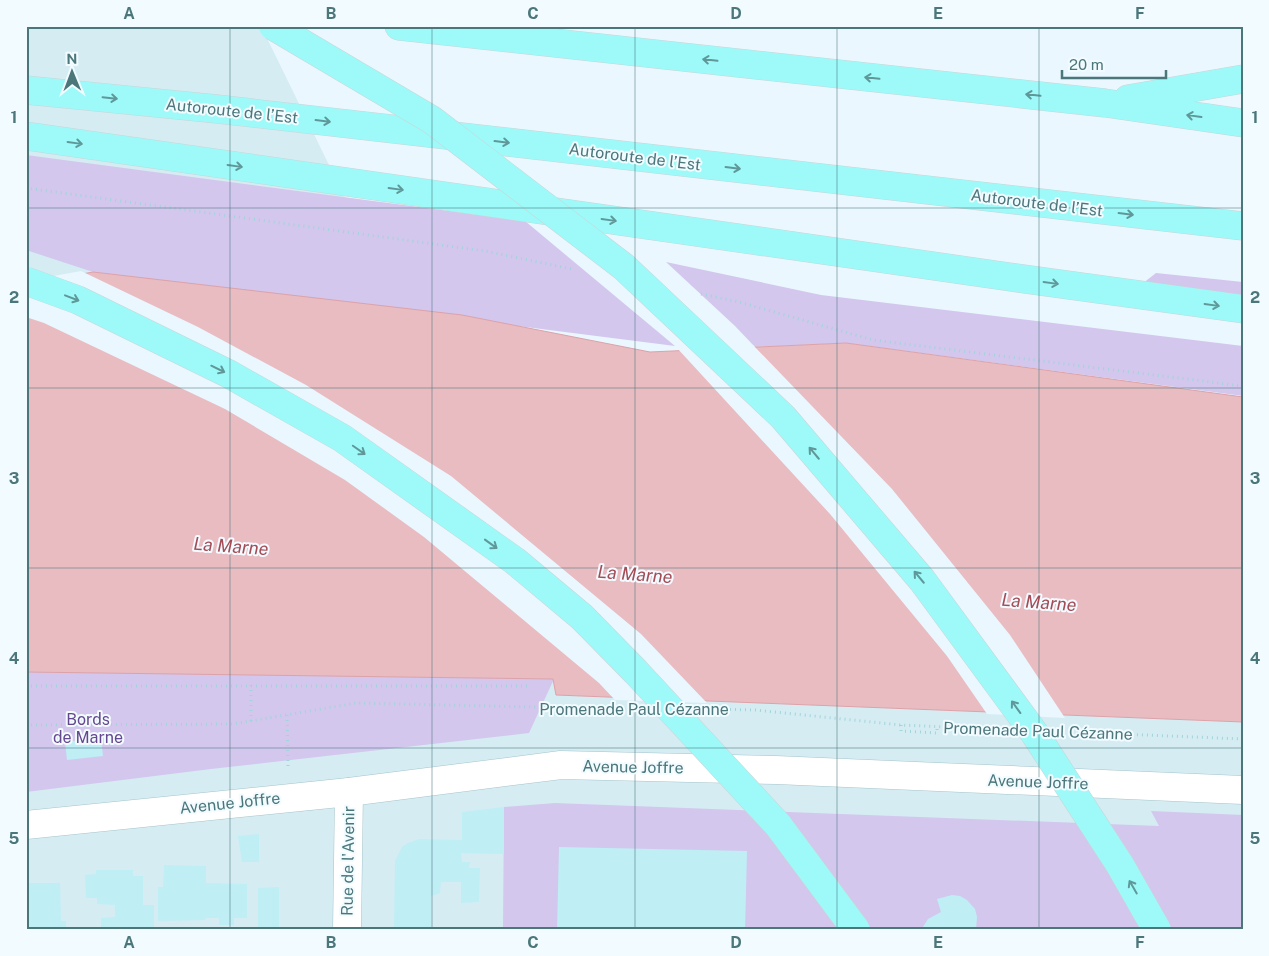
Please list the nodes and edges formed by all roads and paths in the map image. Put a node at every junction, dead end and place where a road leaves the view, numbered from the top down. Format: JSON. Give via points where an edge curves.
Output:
{"nodes":[{"id":1,"x":273,"y":26,"type":"edge"},
{"id":2,"x":399,"y":26,"type":"edge"},
{"id":3,"x":1243,"y":79,"type":"edge"},
{"id":4,"x":26,"y":90,"type":"edge"},
{"id":5,"x":1105,"y":103,"type":"junction"},
{"id":6,"x":1243,"y":122,"type":"edge"},
{"id":7,"x":26,"y":136,"type":"edge"},
{"id":8,"x":1243,"y":226,"type":"edge"},
{"id":9,"x":26,"y":281,"type":"edge"},
{"id":10,"x":1243,"y":309,"type":"edge"},
{"id":11,"x":251,"y":685,"type":"junction"},
{"id":12,"x":26,"y":686,"type":"edge"},
{"id":13,"x":531,"y":686,"type":"dead end"},
{"id":14,"x":630,"y":709,"type":"dead end"},
{"id":15,"x":707,"y":709,"type":"dead end"},
{"id":16,"x":287,"y":715,"type":"junction"},
{"id":17,"x":251,"y":721,"type":"junction"},
{"id":18,"x":26,"y":725,"type":"edge"},
{"id":19,"x":901,"y":725,"type":"junction"},
{"id":20,"x":937,"y":727,"type":"junction"},
{"id":21,"x":997,"y":729,"type":"dead end"},
{"id":22,"x":921,"y":732,"type":"junction"},
{"id":23,"x":1067,"y":732,"type":"dead end"},
{"id":24,"x":921,"y":738,"type":"dead end"},
{"id":25,"x":1243,"y":739,"type":"edge"},
{"id":26,"x":288,"y":766,"type":"dead end"},
{"id":27,"x":1243,"y":790,"type":"edge"},
{"id":28,"x":348,"y":792,"type":"junction"},
{"id":29,"x":26,"y":825,"type":"edge"},
{"id":30,"x":346,"y":930,"type":"edge"},
{"id":31,"x":856,"y":930,"type":"edge"},
{"id":32,"x":1157,"y":930,"type":"edge"}],
"edges":[{"from":32,"to":1,"type":"highway","one_way":true,"bridge":true,"via":[[1120,865],[1035,734],[922,580],[783,417],[624,267],[455,137],[432,120]]},
{"from":5,"to":2,"type":"highway","one_way":true},
{"from":3,"to":5,"type":"highway"},
{"from":4,"to":8,"type":"highway","name":"Autoroute de l’Est","one_way":true},
{"from":6,"to":5,"type":"highway","one_way":true},
{"from":7,"to":10,"type":"highway","one_way":true},
{"from":9,"to":31,"type":"highway","one_way":true,"bridge":true,"via":[[78,300],[220,370],[342,438],[515,561],[582,617],[778,824]]},
{"from":11,"to":12,"type":"path"},
{"from":11,"to":13,"type":"path"},
{"from":11,"to":17,"type":"path"},
{"from":14,"to":16,"type":"path","name":"Promenade Paul Cézanne","via":[[356,703]]},
{"from":15,"to":19,"type":"path","name":"Promenade Paul Cézanne","via":[[755,710]]},
{"from":16,"to":17,"type":"path","name":"Promenade Paul Cézanne"},
{"from":16,"to":26,"type":"path"},
{"from":17,"to":18,"type":"path","name":"Promenade Paul Cézanne","via":[[234,724]]},
{"from":19,"to":20,"type":"path","name":"Promenade Paul Cézanne"},
{"from":19,"to":22,"type":"path","via":[[901,731]]},
{"from":20,"to":21,"type":"path","name":"Promenade Paul Cézanne"},
{"from":20,"to":22,"type":"path","via":[[937,733]]},
{"from":22,"to":24,"type":"path"},
{"from":23,"to":25,"type":"path","name":"Promenade Paul Cézanne"},
{"from":27,"to":28,"type":"street","name":"Avenue Joffre","via":[[776,770],[561,766]]},
{"from":28,"to":29,"type":"street","name":"Avenue Joffre"},
{"from":28,"to":30,"type":"street","name":"Rue de l'Avenir"}]}
